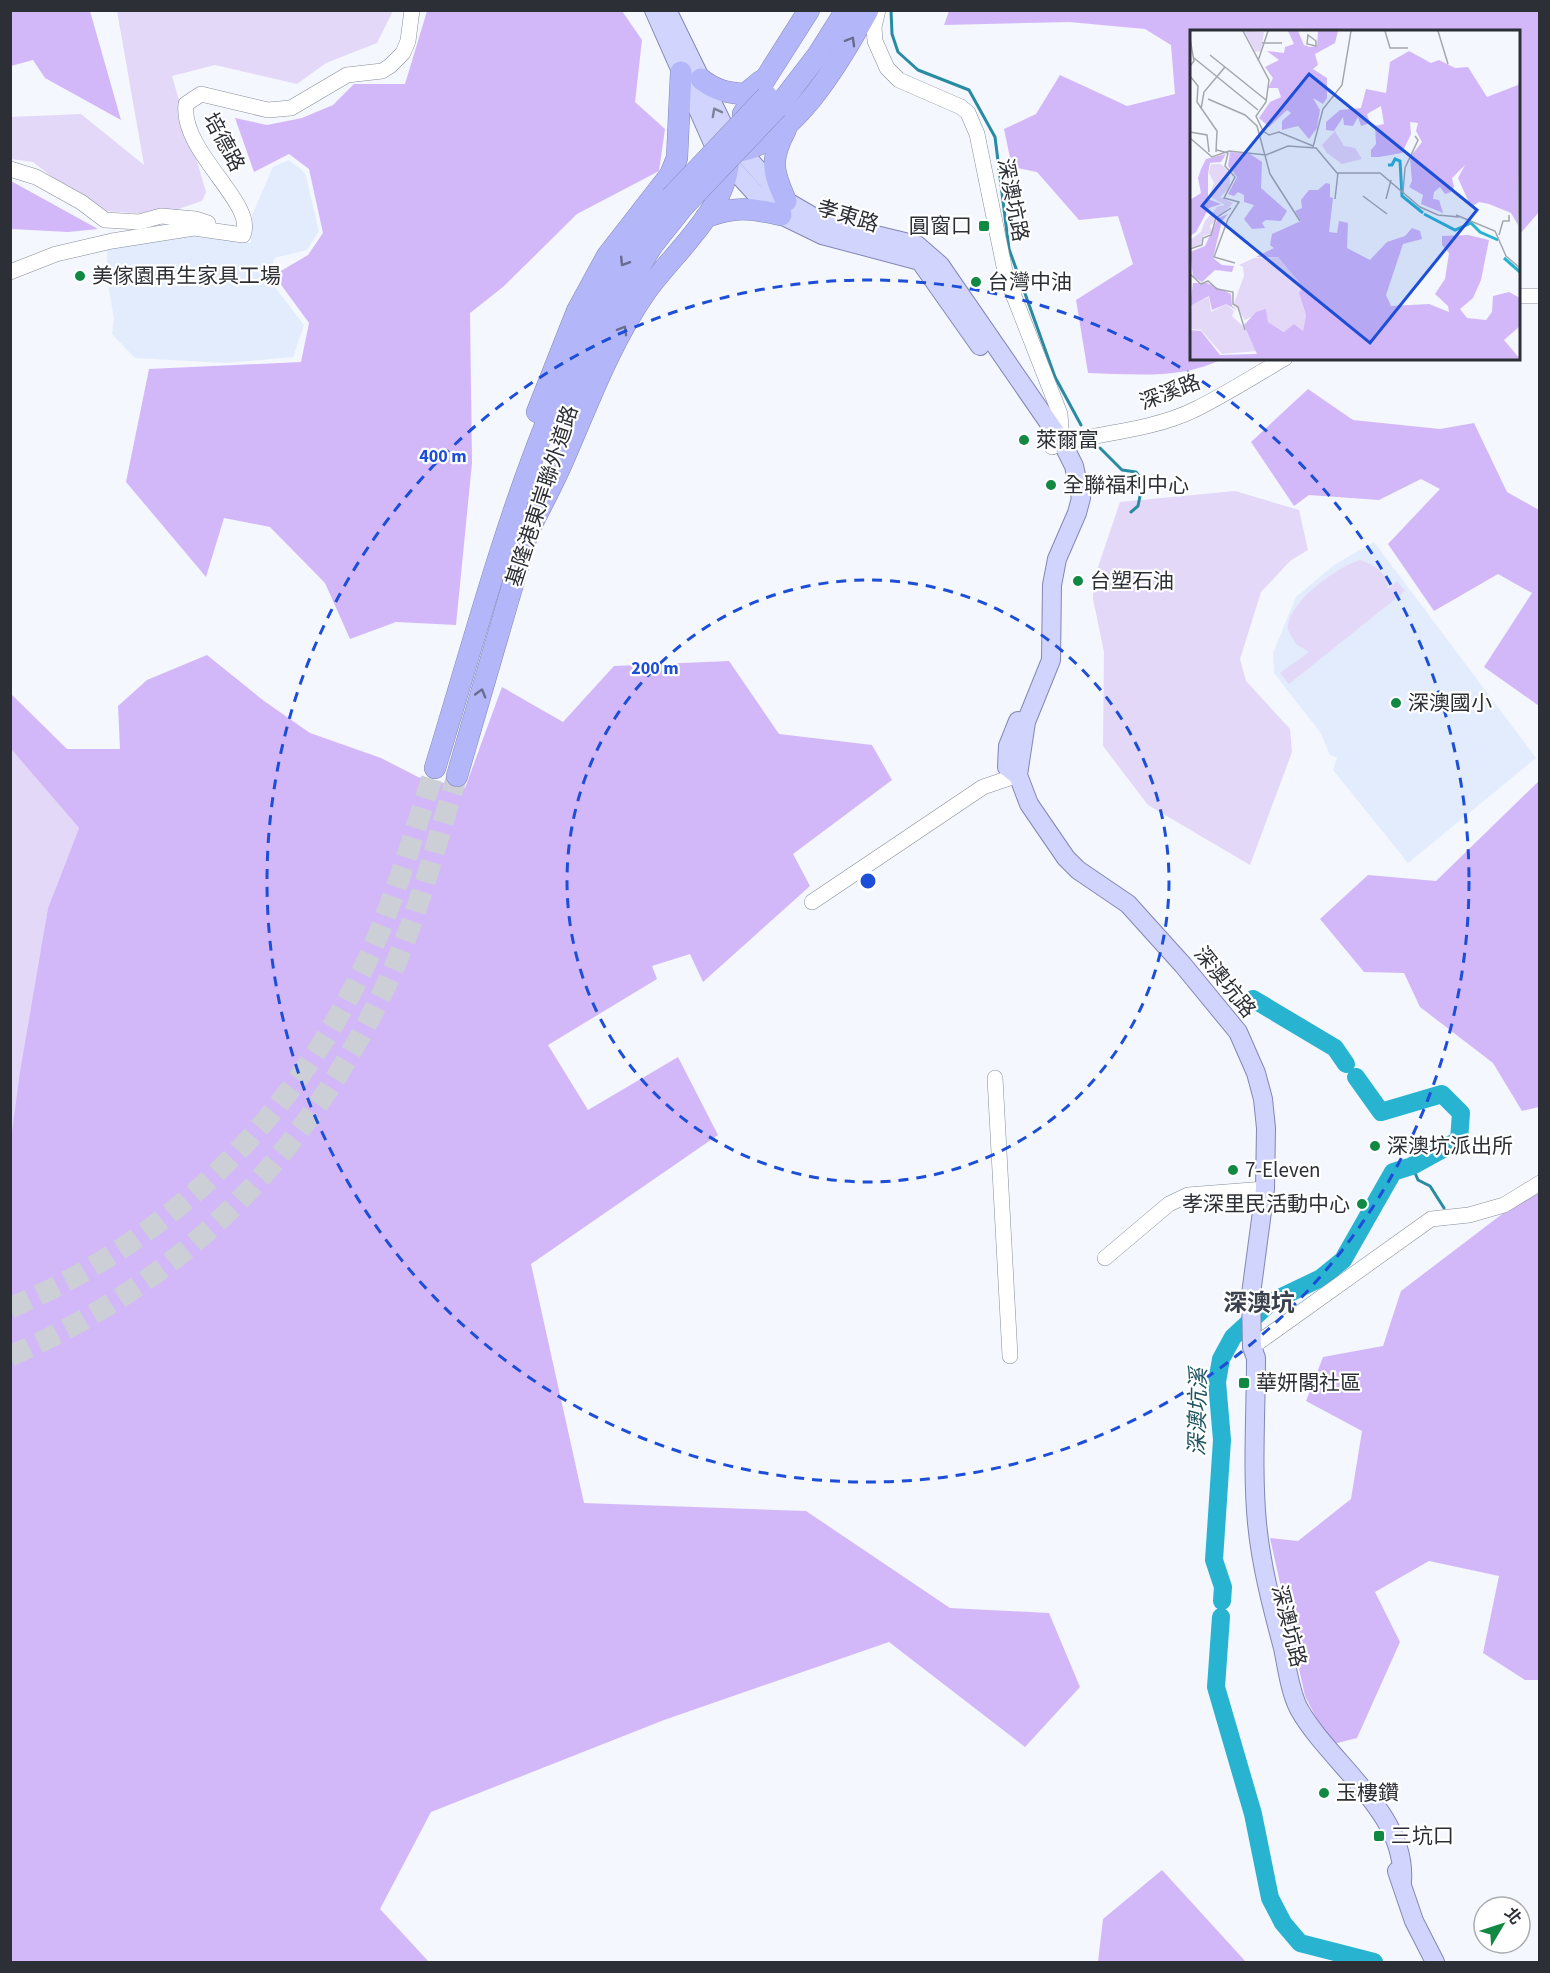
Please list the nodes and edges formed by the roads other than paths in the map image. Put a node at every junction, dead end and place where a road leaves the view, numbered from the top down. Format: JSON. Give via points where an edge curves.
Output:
{"nodes":[{"id":1,"x":412,"y":10,"type":"edge"},
{"id":2,"x":654,"y":10,"type":"edge"},
{"id":3,"x":667,"y":10,"type":"edge"},
{"id":4,"x":809,"y":10,"type":"edge"},
{"id":5,"x":830,"y":10,"type":"edge"},
{"id":6,"x":846,"y":10,"type":"edge"},
{"id":7,"x":868,"y":10,"type":"edge"},
{"id":8,"x":878,"y":10,"type":"edge"},
{"id":9,"x":818,"y":58,"type":"junction"},
{"id":10,"x":776,"y":61,"type":"junction"},
{"id":11,"x":691,"y":76,"type":"junction"},
{"id":12,"x":811,"y":99,"type":"junction"},
{"id":13,"x":729,"y":151,"type":"junction"},
{"id":14,"x":10,"y":169,"type":"edge"},
{"id":15,"x":677,"y":202,"type":"junction"},
{"id":16,"x":645,"y":204,"type":"junction"},
{"id":17,"x":784,"y":208,"type":"junction"},
{"id":18,"x":706,"y":217,"type":"junction"},
{"id":19,"x":227,"y":233,"type":"junction"},
{"id":20,"x":10,"y":272,"type":"edge"},
{"id":21,"x":1520,"y":296,"type":"edge"},
{"id":22,"x":1539,"y":296,"type":"edge"},
{"id":23,"x":1282,"y":360,"type":"edge"},
{"id":24,"x":1057,"y":445,"type":"junction"},
{"id":25,"x":527,"y":534,"type":"junction"},
{"id":26,"x":492,"y":580,"type":"junction"},
{"id":27,"x":435,"y":768,"type":"tunnel mouth"},
{"id":28,"x":1018,"y":775,"type":"junction"},
{"id":29,"x":457,"y":776,"type":"tunnel mouth"},
{"id":30,"x":812,"y":902,"type":"dead end"},
{"id":31,"x":995,"y":1078,"type":"dead end"},
{"id":32,"x":1539,"y":1183,"type":"edge"},
{"id":33,"x":1265,"y":1189,"type":"junction"},
{"id":34,"x":1105,"y":1258,"type":"dead end"},
{"id":35,"x":1252,"y":1342,"type":"junction"},
{"id":36,"x":1010,"y":1356,"type":"dead end"},
{"id":37,"x":1435,"y":1962,"type":"edge"}],
"edges":[{"from":1,"to":19,"type":"street","name":"培德路","via":[[403,53],[382,71],[347,75],[291,108],[268,110],[201,94],[186,104],[185,118],[191,135],[246,219],[243,235]]},
{"from":2,"to":11,"type":"main road","name":"孝東路"},
{"from":3,"to":11,"type":"main road","name":"孝東路"},
{"from":4,"to":10,"type":"highway"},
{"from":5,"to":9,"type":"highway","name":"基隆港東岸聯外道路"},
{"from":6,"to":9,"type":"highway","name":"基隆港東岸聯外道路"},
{"from":9,"to":7,"type":"highway","one_way":true},
{"from":8,"to":24,"type":"street","name":"深澳坑路","via":[[875,41],[887,68],[899,80],[961,107],[972,119],[1006,276],[1060,414]]},
{"from":9,"to":12,"type":"highway"},
{"from":9,"to":15,"type":"highway","name":"基隆港東岸聯外道路","bridge":true},
{"from":10,"to":11,"type":"highway","via":[[745,94],[726,93]]},
{"from":10,"to":13,"type":"highway"},
{"from":11,"to":13,"type":"main road","name":"孝東路"},
{"from":11,"to":16,"type":"highway","via":[[677,158],[670,175]]},
{"from":12,"to":13,"type":"highway","via":[[765,143]]},
{"from":12,"to":17,"type":"highway","via":[[786,129],[774,154],[774,177]]},
{"from":13,"to":16,"type":"highway","via":[[705,156]]},
{"from":13,"to":17,"type":"main road","name":"孝東路","via":[[756,194]]},
{"from":13,"to":18,"type":"highway","via":[[726,182]]},
{"from":14,"to":19,"type":"street","via":[[44,182],[105,220],[139,222],[161,216],[196,219]]},
{"from":15,"to":25,"type":"highway","name":"基隆港東岸聯外道路","via":[[600,339],[562,424]]},
{"from":15,"to":26,"type":"highway","name":"基隆港東岸聯外道路","one_way":true,"via":[[635,245],[581,339],[533,458]]},
{"from":16,"to":26,"type":"highway","via":[[607,256],[577,311],[551,372],[513,476]]},
{"from":17,"to":18,"type":"highway","via":[[730,208]]},
{"from":17,"to":24,"type":"main road","name":"孝東路","via":[[822,235],[920,261]]},
{"from":25,"to":18,"type":"highway","one_way":true,"via":[[603,364],[644,294]]},
{"from":19,"to":20,"type":"street","via":[[194,228],[112,241],[56,254]]},
{"from":21,"to":22,"type":"street"},
{"from":23,"to":24,"type":"street","name":"深溪路","via":[[1196,409]]},
{"from":24,"to":28,"type":"main road","name":"深澳坑路","via":[[1074,466],[1081,498],[1057,559],[1052,585],[1051,660],[1026,722]]},
{"from":29,"to":25,"type":"highway","name":"基隆港東岸聯外道路","one_way":true},
{"from":26,"to":27,"type":"highway","name":"基隆港東岸聯外道路"},
{"from":28,"to":30,"type":"street","via":[[983,787]]},
{"from":28,"to":33,"type":"main road","name":"深澳坑路","via":[[1029,804],[1066,858],[1128,904],[1238,1032],[1263,1099]]},
{"from":31,"to":36,"type":"street"},
{"from":32,"to":35,"type":"street","via":[[1504,1205],[1469,1215],[1431,1219]]},
{"from":33,"to":34,"type":"street","via":[[1188,1195],[1169,1204]]},
{"from":33,"to":35,"type":"main road","name":"深澳坑路","via":[[1251,1294]]},
{"from":35,"to":37,"type":"main road","name":"深澳坑路","via":[[1256,1358],[1257,1521],[1271,1603],[1297,1706],[1325,1748],[1387,1822],[1404,1861],[1402,1881],[1414,1921]]}]}
